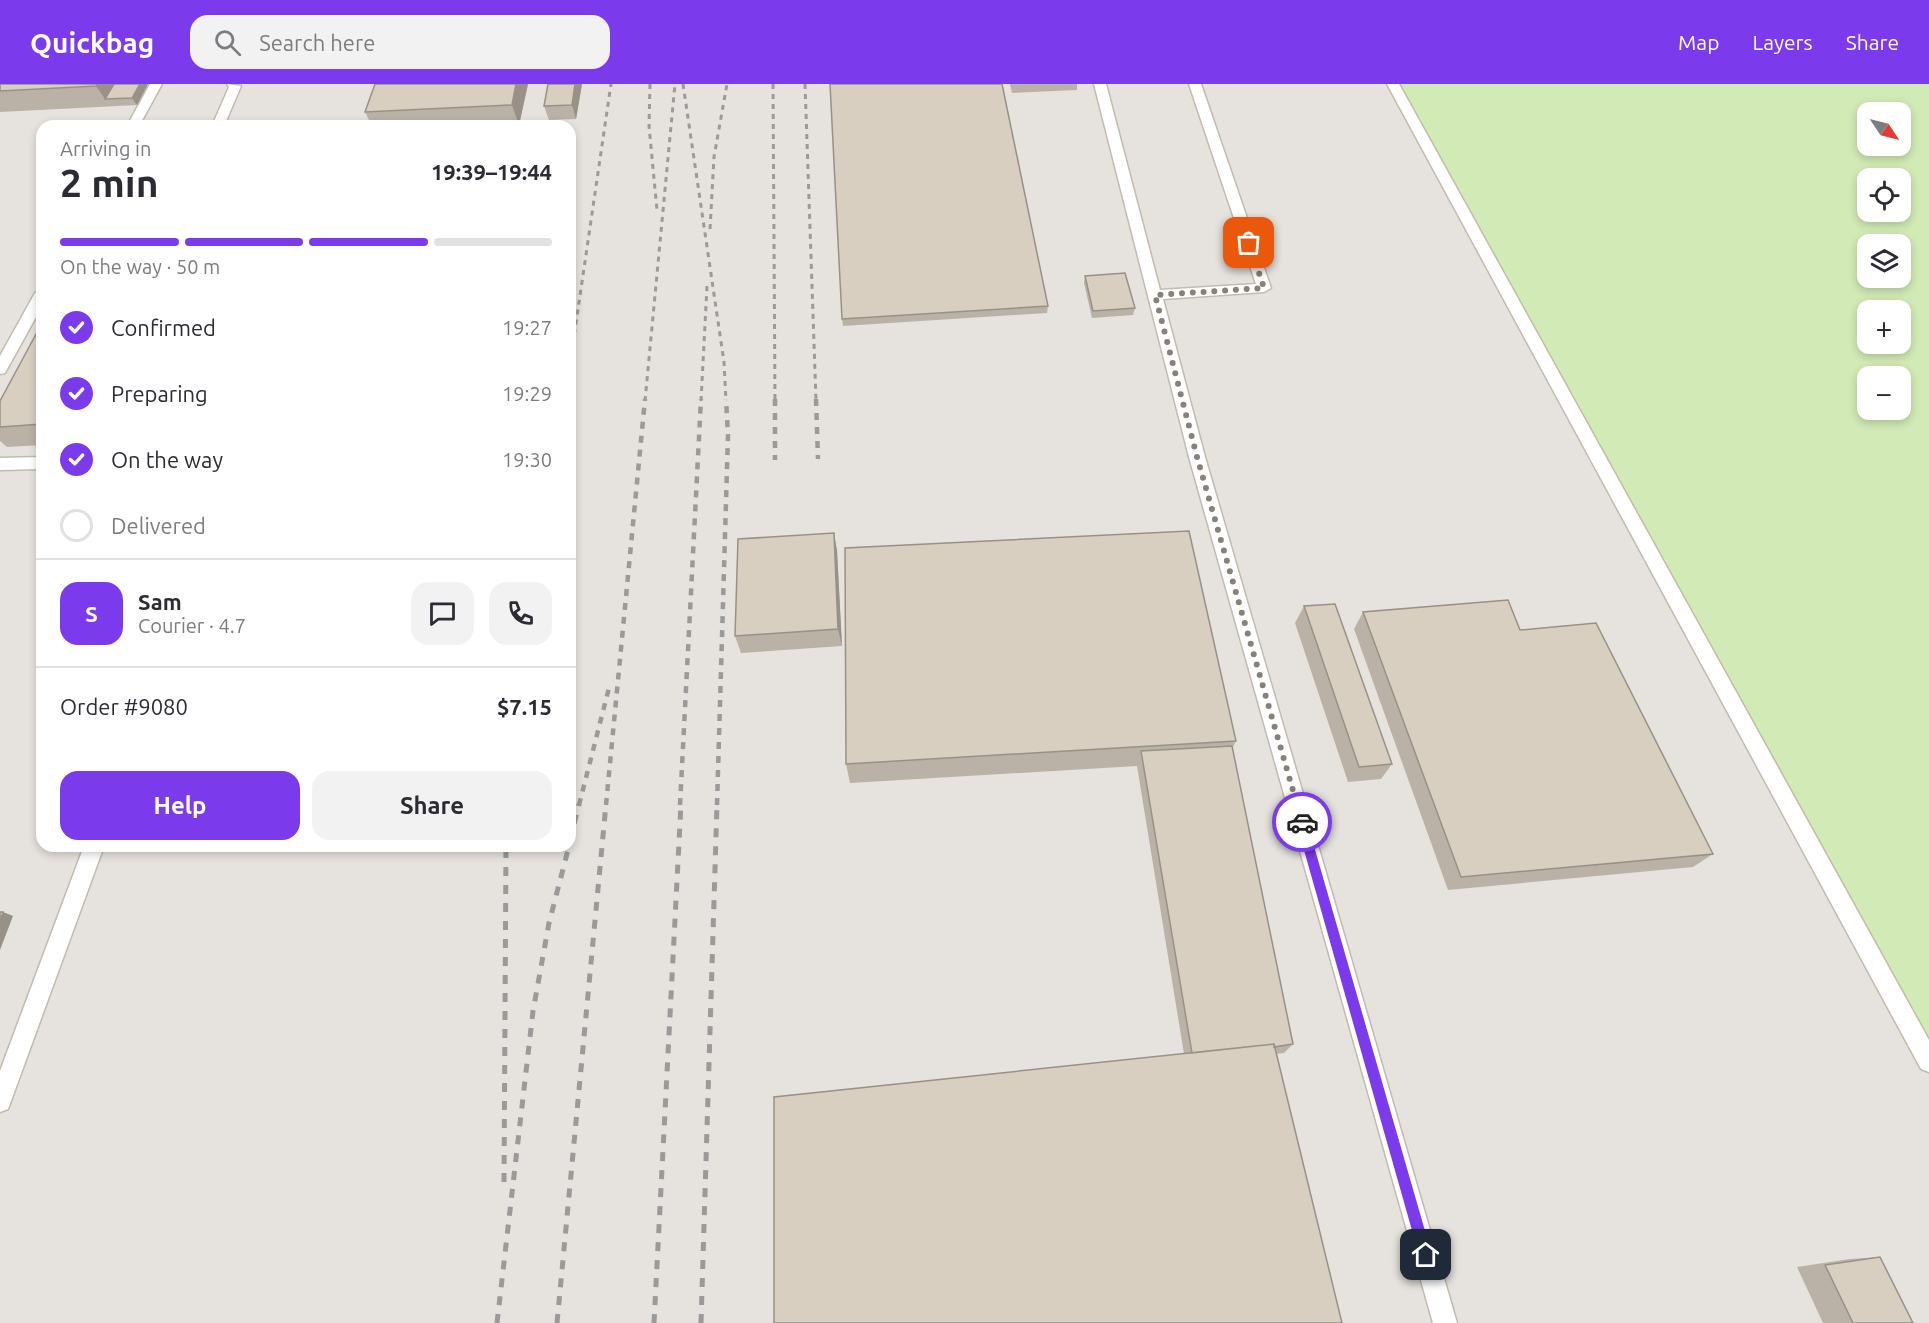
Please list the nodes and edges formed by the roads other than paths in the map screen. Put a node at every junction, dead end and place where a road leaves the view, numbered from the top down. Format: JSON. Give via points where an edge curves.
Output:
{"nodes":[{"id":1,"x":156,"y":84,"type":"edge"},
{"id":2,"x":233,"y":84,"type":"edge"},
{"id":3,"x":1100,"y":84,"type":"edge"},
{"id":4,"x":1195,"y":84,"type":"edge"},
{"id":5,"x":1393,"y":84,"type":"edge"},
{"id":6,"x":136,"y":120,"type":"edge"},
{"id":7,"x":221,"y":120,"type":"edge"},
{"id":8,"x":1155,"y":295,"type":"junction"},
{"id":9,"x":36,"y":304,"type":"edge"},
{"id":10,"x":0,"y":369,"type":"edge"},
{"id":11,"x":36,"y":463,"type":"edge"},
{"id":12,"x":0,"y":464,"type":"edge"},
{"id":13,"x":92,"y":852,"type":"edge"},
{"id":14,"x":1929,"y":1061,"type":"edge"},
{"id":15,"x":0,"y":1101,"type":"edge"},
{"id":16,"x":1445,"y":1323,"type":"edge"}],
"edges":[{"from":1,"to":6,"type":"lane"},
{"from":2,"to":7,"type":"lane"},
{"from":3,"to":8,"type":"lane"},
{"from":4,"to":8,"type":"lane","via":[[1264,288]]},
{"from":5,"to":14,"type":"lane"},
{"from":8,"to":16,"type":"lane","via":[[1197,457]]},
{"from":9,"to":10,"type":"lane"},
{"from":11,"to":12,"type":"lane"},
{"from":13,"to":15,"type":"lane"}]}
